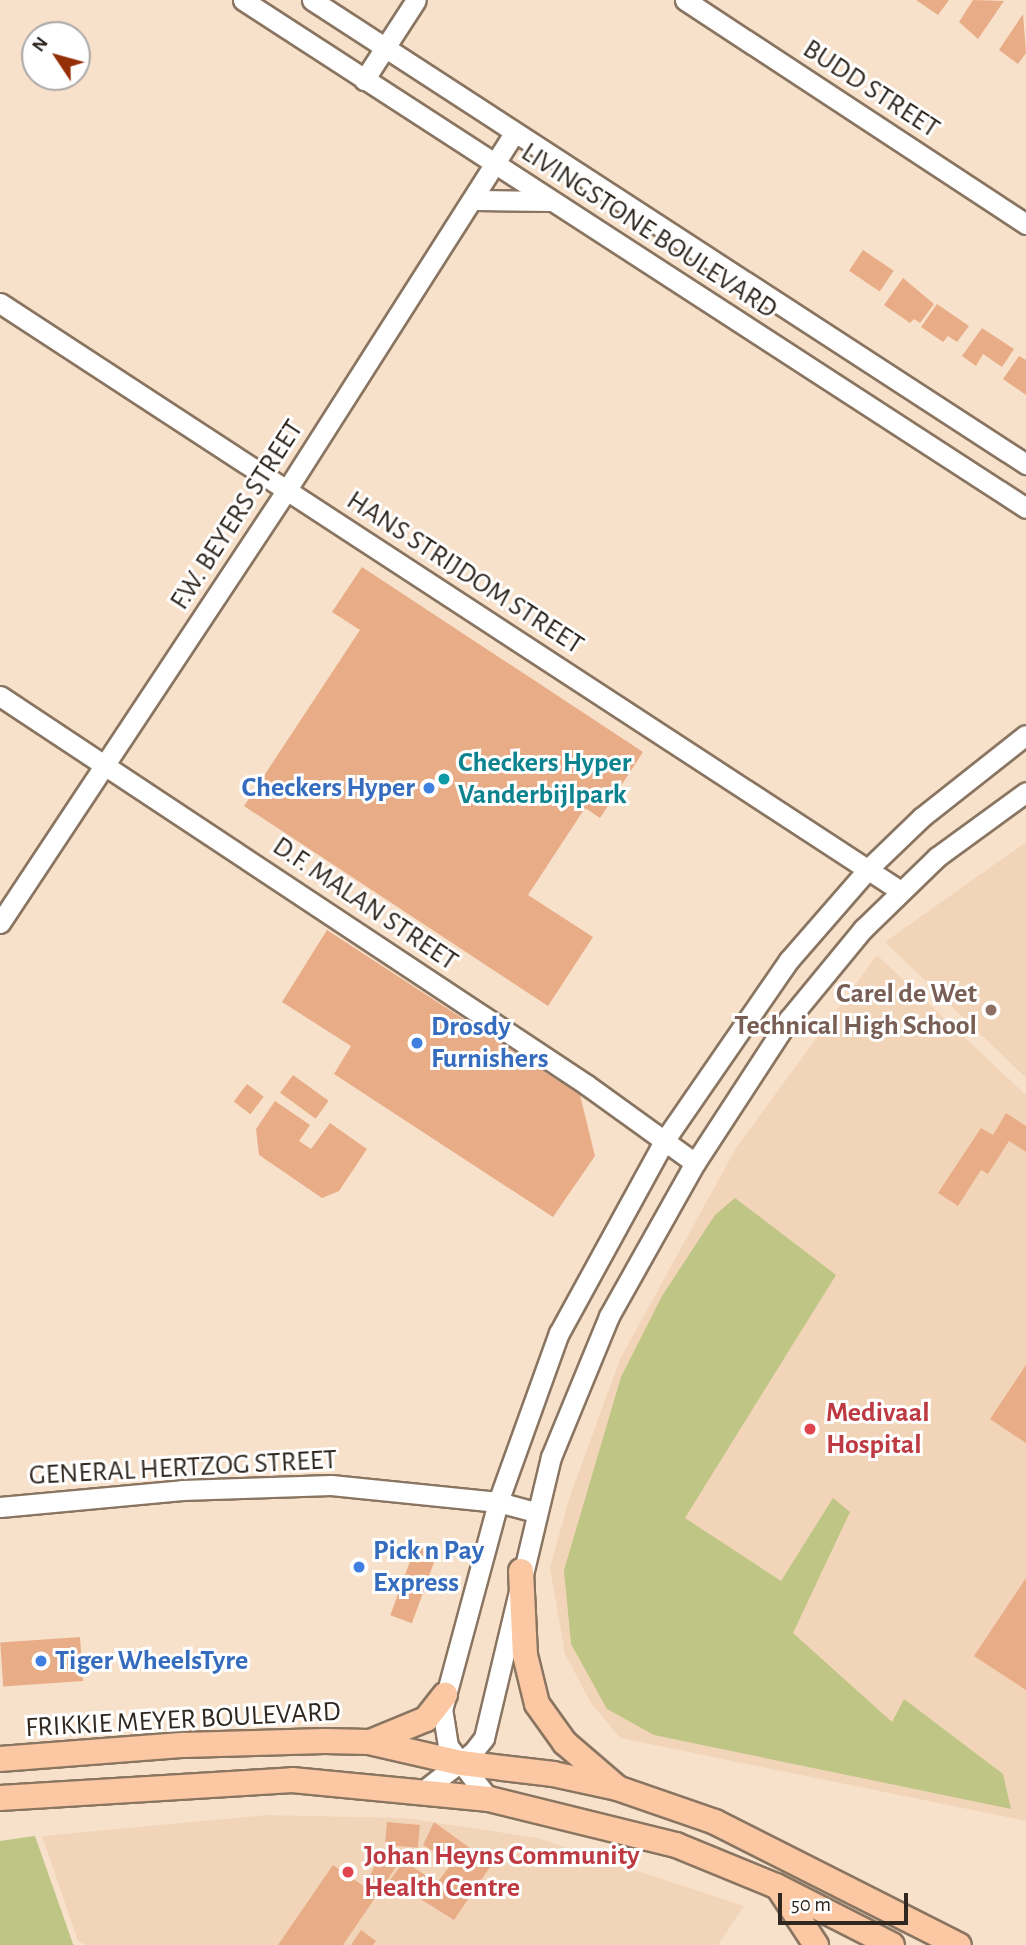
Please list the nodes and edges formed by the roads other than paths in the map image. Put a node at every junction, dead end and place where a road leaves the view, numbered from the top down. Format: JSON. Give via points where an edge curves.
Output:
{"nodes":[{"id":1,"x":243,"y":0,"type":"edge"},
{"id":2,"x":312,"y":0,"type":"edge"},
{"id":3,"x":416,"y":0,"type":"edge"},
{"id":4,"x":685,"y":0,"type":"edge"},
{"id":5,"x":385,"y":49,"type":"junction"},
{"id":6,"x":364,"y":80,"type":"junction"},
{"id":7,"x":514,"y":133,"type":"junction"},
{"id":8,"x":496,"y":166,"type":"junction"},
{"id":9,"x":474,"y":200,"type":"junction"},
{"id":10,"x":553,"y":202,"type":"junction"},
{"id":11,"x":1026,"y":224,"type":"edge"},
{"id":12,"x":0,"y":303,"type":"edge"},
{"id":13,"x":1026,"y":464,"type":"edge"},
{"id":14,"x":288,"y":488,"type":"junction"},
{"id":15,"x":1026,"y":508,"type":"edge"},
{"id":16,"x":0,"y":696,"type":"edge"},
{"id":17,"x":1026,"y":735,"type":"edge"},
{"id":18,"x":106,"y":766,"type":"junction"},
{"id":19,"x":1026,"y":792,"type":"edge"},
{"id":20,"x":869,"y":868,"type":"junction"},
{"id":21,"x":899,"y":890,"type":"junction"},
{"id":22,"x":0,"y":923,"type":"edge"},
{"id":23,"x":664,"y":1141,"type":"junction"},
{"id":24,"x":695,"y":1163,"type":"junction"},
{"id":25,"x":498,"y":1503,"type":"junction"},
{"id":26,"x":0,"y":1507,"type":"edge"},
{"id":27,"x":535,"y":1512,"type":"junction"},
{"id":28,"x":521,"y":1571,"type":"junction"},
{"id":29,"x":445,"y":1695,"type":"junction"},
{"id":30,"x":369,"y":1742,"type":"junction"},
{"id":31,"x":0,"y":1759,"type":"edge"},
{"id":32,"x":461,"y":1763,"type":"junction"},
{"id":33,"x":617,"y":1788,"type":"junction"},
{"id":34,"x":424,"y":1791,"type":"junction"},
{"id":35,"x":0,"y":1798,"type":"edge"},
{"id":36,"x":489,"y":1799,"type":"junction"},
{"id":37,"x":776,"y":1886,"type":"junction"},
{"id":38,"x":816,"y":1945,"type":"edge"},
{"id":39,"x":892,"y":1945,"type":"edge"},
{"id":40,"x":959,"y":1945,"type":"edge"}],
"edges":[{"from":1,"to":6,"type":"street","name":"LIVINGSTONE BOULEVARD"},
{"from":2,"to":5,"type":"street","name":"LIVINGSTONE BOULEVARD"},
{"from":3,"to":5,"type":"street"},
{"from":4,"to":11,"type":"street","name":"BUDD STREET"},
{"from":5,"to":6,"type":"street"},
{"from":5,"to":7,"type":"street","name":"LIVINGSTONE BOULEVARD"},
{"from":6,"to":8,"type":"street","name":"LIVINGSTONE BOULEVARD"},
{"from":7,"to":8,"type":"street","name":"F.W. BEYERS STREET"},
{"from":7,"to":13,"type":"street","name":"LIVINGSTONE BOULEVARD"},
{"from":8,"to":9,"type":"street","name":"F.W. BEYERS STREET"},
{"from":8,"to":10,"type":"street","name":"LIVINGSTONE BOULEVARD"},
{"from":9,"to":10,"type":"street"},
{"from":9,"to":14,"type":"street","name":"F.W. BEYERS STREET"},
{"from":10,"to":15,"type":"street","name":"LIVINGSTONE BOULEVARD"},
{"from":12,"to":14,"type":"street","name":"HANS STRIJDOM STREET"},
{"from":14,"to":18,"type":"street","name":"F.W. BEYERS STREET"},
{"from":14,"to":20,"type":"street","name":"HANS STRIJDOM STREET"},
{"from":16,"to":18,"type":"street","name":"D.F. MALAN STREET"},
{"from":17,"to":20,"type":"street","via":[[975,772]]},
{"from":18,"to":22,"type":"street","name":"F.W. BEYERS STREET"},
{"from":18,"to":23,"type":"street","name":"D.F. MALAN STREET","via":[[587,1085]]},
{"from":19,"to":21,"type":"street","via":[[964,835]]},
{"from":20,"to":21,"type":"street","name":"HANS STRIJDOM STREET"},
{"from":20,"to":23,"type":"street","via":[[751,1009]]},
{"from":21,"to":24,"type":"street","via":[[789,1019]]},
{"from":23,"to":24,"type":"street","name":"D.F. MALAN STREET"},
{"from":23,"to":25,"type":"street","via":[[559,1333]]},
{"from":24,"to":27,"type":"street","via":[[609,1316],[579,1384]]},
{"from":25,"to":26,"type":"street","name":"GENERAL HERTZOG STREET","via":[[331,1485],[182,1490]]},
{"from":25,"to":27,"type":"street","name":"GENERAL HERTZOG STREET"},
{"from":25,"to":29,"type":"street"},
{"from":27,"to":28,"type":"street"},
{"from":28,"to":32,"type":"street","via":[[488,1725],[480,1745]]},
{"from":28,"to":33,"type":"main road","via":[[525,1655],[537,1704],[565,1742]]},
{"from":29,"to":30,"type":"main road","via":[[426,1719]]},
{"from":29,"to":32,"type":"street","via":[[443,1734]]},
{"from":30,"to":31,"type":"main road","name":"FRIKKIE MEYER BOULEVARD","via":[[261,1741]]},
{"from":30,"to":32,"type":"main road","name":"FRIKKIE MEYER BOULEVARD"},
{"from":32,"to":33,"type":"main road","name":"FRIKKIE MEYER BOULEVARD","via":[[493,1764]]},
{"from":32,"to":34,"type":"street"},
{"from":32,"to":36,"type":"street"},
{"from":33,"to":40,"type":"main road","name":"FRIKKIE MEYER BOULEVARD","via":[[726,1827]]},
{"from":34,"to":35,"type":"main road","via":[[244,1781]]},
{"from":34,"to":36,"type":"main road"},
{"from":36,"to":37,"type":"main road","via":[[676,1845]]},
{"from":37,"to":38,"type":"main road"},
{"from":37,"to":39,"type":"main road"}]}
